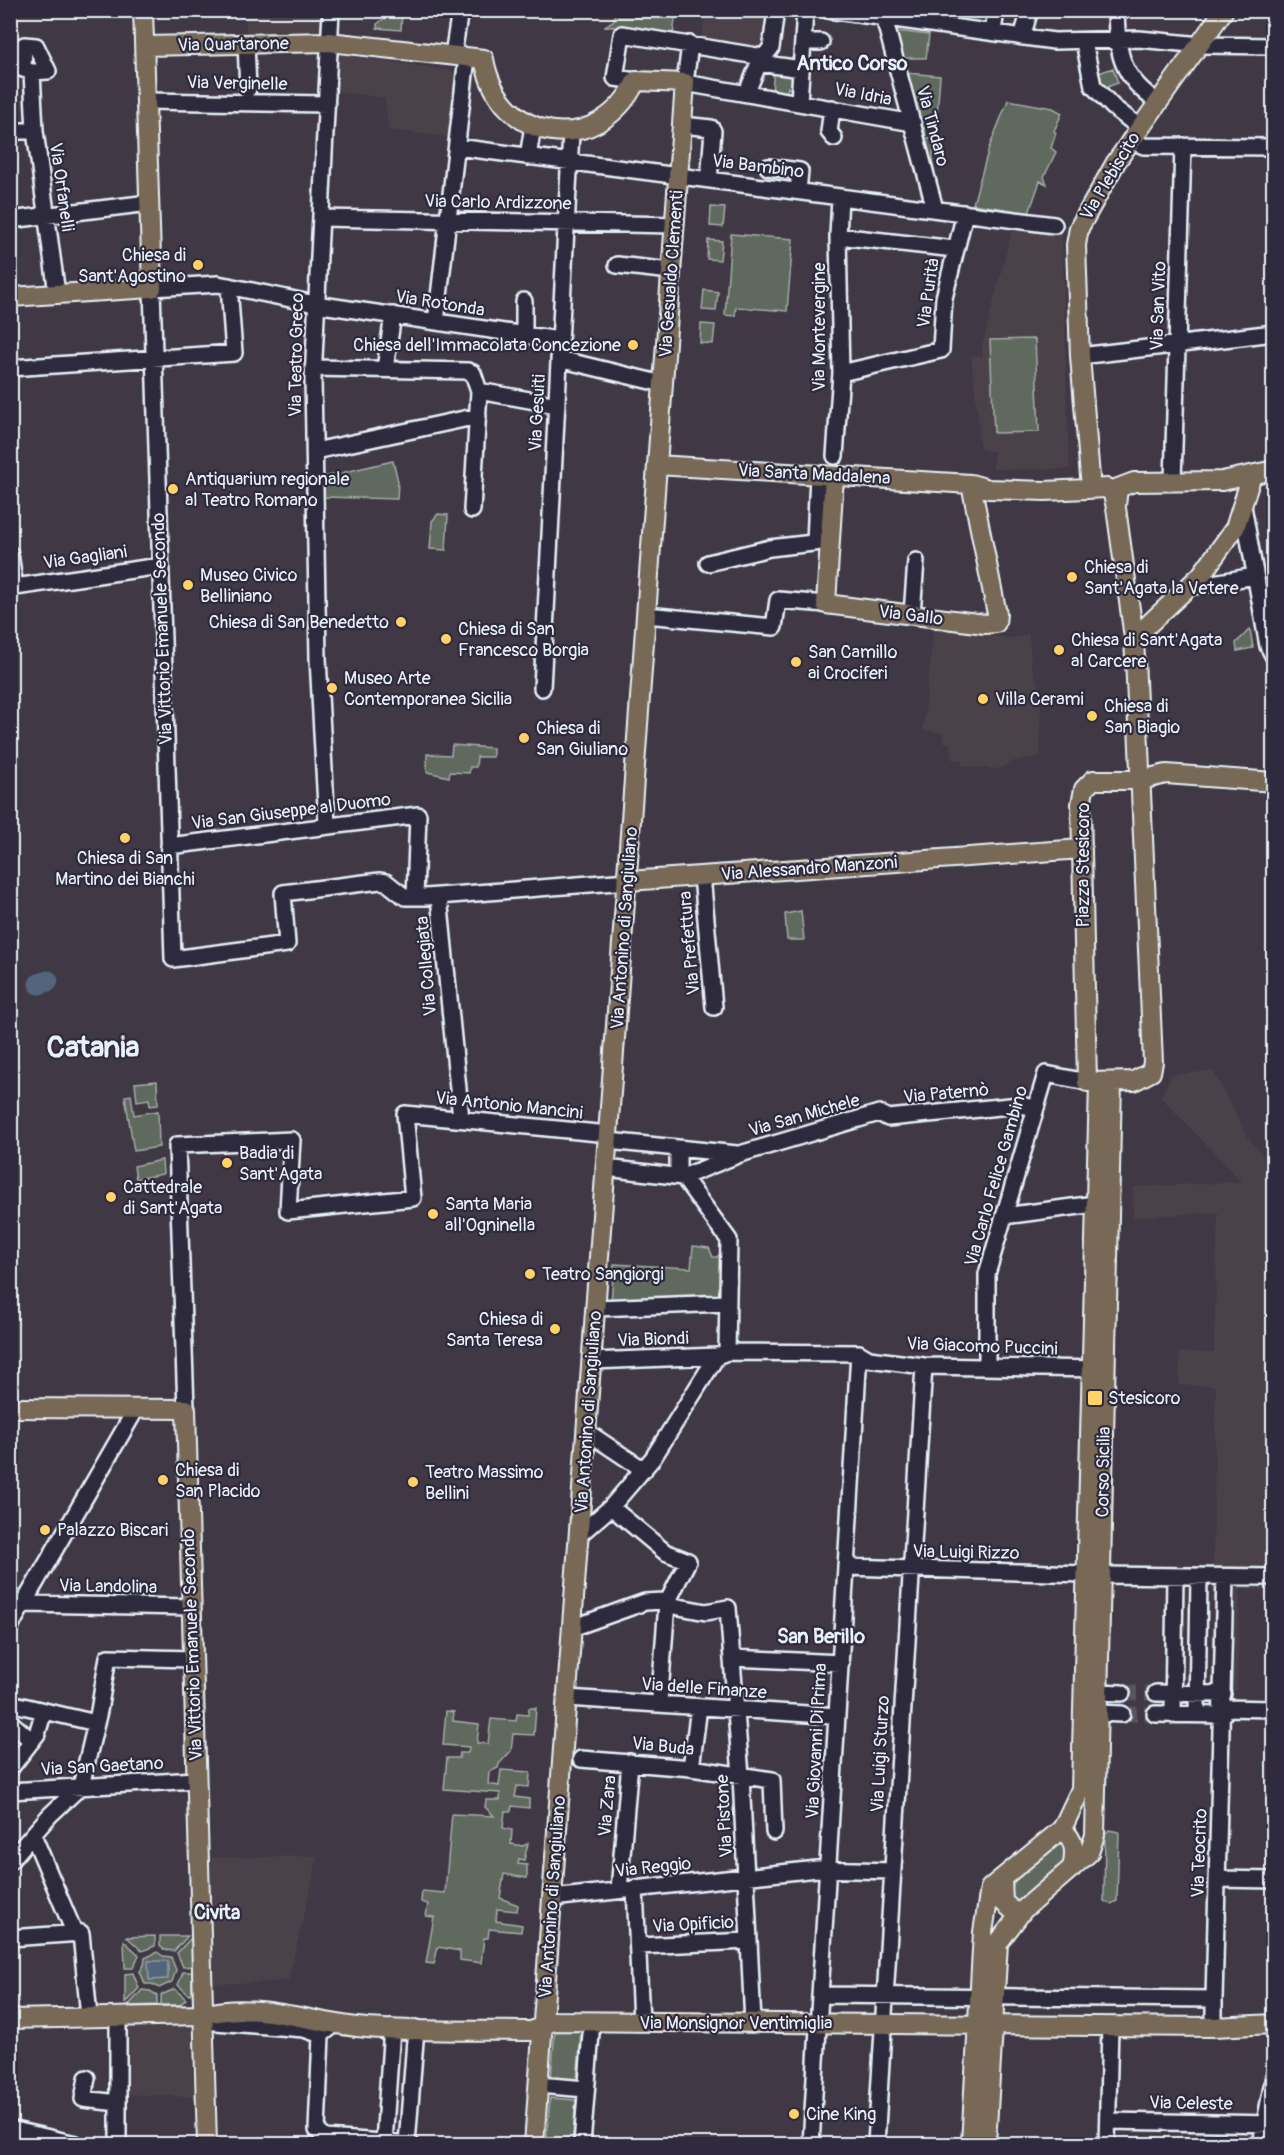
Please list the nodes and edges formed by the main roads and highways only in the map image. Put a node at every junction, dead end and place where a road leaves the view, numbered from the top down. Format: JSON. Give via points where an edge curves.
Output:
{"nodes":[{"id":1,"x":144,"y":10,"type":"edge"},
{"id":2,"x":1224,"y":10,"type":"edge"},
{"id":3,"x":145,"y":46,"type":"junction"},
{"id":4,"x":570,"y":136,"type":"joint"},
{"id":5,"x":10,"y":297,"type":"edge"},
{"id":6,"x":657,"y":465,"type":"junction"},
{"id":7,"x":1265,"y":472,"type":"edge"},
{"id":8,"x":826,"y":475,"type":"junction"},
{"id":9,"x":1090,"y":477,"type":"junction"},
{"id":10,"x":1134,"y":482,"type":"junction"},
{"id":11,"x":971,"y":484,"type":"junction"},
{"id":12,"x":1116,"y":508,"type":"junction"},
{"id":13,"x":1134,"y":638,"type":"junction"},
{"id":14,"x":1142,"y":780,"type":"junction"},
{"id":15,"x":1274,"y":782,"type":"edge"},
{"id":16,"x":1077,"y":849,"type":"junction"},
{"id":17,"x":627,"y":881,"type":"junction"},
{"id":18,"x":1100,"y":1082,"type":"junction"},
{"id":19,"x":1099,"y":1369,"type":"junction"},
{"id":20,"x":10,"y":1408,"type":"edge"},
{"id":21,"x":1098,"y":1574,"type":"junction"},
{"id":22,"x":1088,"y":1790,"type":"junction"},
{"id":23,"x":1062,"y":1828,"type":"junction"},
{"id":24,"x":1072,"y":1868,"type":"junction"},
{"id":25,"x":1002,"y":1879,"type":"junction"},
{"id":26,"x":1018,"y":1915,"type":"junction"},
{"id":27,"x":987,"y":1997,"type":"junction"},
{"id":28,"x":203,"y":2018,"type":"junction"},
{"id":29,"x":10,"y":2019,"type":"edge"},
{"id":30,"x":1274,"y":2024,"type":"edge"},
{"id":31,"x":543,"y":2025,"type":"junction"},
{"id":32,"x":985,"y":2025,"type":"junction"},
{"id":33,"x":207,"y":2145,"type":"edge"},
{"id":34,"x":534,"y":2145,"type":"edge"},
{"id":35,"x":971,"y":2145,"type":"edge"},
{"id":36,"x":986,"y":2145,"type":"edge"}],
"edges":[{"from":1,"to":3,"type":"main road","name":"Via Vittorio Emanuele Secondo"},
{"from":2,"to":9,"type":"main road","name":"Via Plebiscito","via":[[1135,134],[1096,196],[1077,236],[1080,356]]},
{"from":3,"to":4,"type":"main road","name":"Via Quartarone","via":[[327,45],[462,62],[484,59],[487,76],[499,99],[532,132]]},
{"from":3,"to":5,"type":"main road","name":"Via Vittorio Emanuele Secondo","via":[[152,288]]},
{"from":4,"to":6,"type":"main road","name":"Via Gesualdo Clementi","via":[[610,116],[636,81],[692,83],[682,125]]},
{"from":6,"to":8,"type":"main road","name":"Via Santa Maddalena"},
{"from":6,"to":17,"type":"main road","name":"Via Antonino di Sangiuliano"},
{"from":7,"to":10,"type":"main road","name":"Via Santa Maddalena","via":[[1222,481],[1173,475]]},
{"from":7,"to":13,"type":"main road","via":[[1243,506],[1235,528],[1189,587]]},
{"from":8,"to":11,"type":"main road","name":"Via Santa Maddalena"},
{"from":8,"to":11,"type":"main road","name":"Via Gallo","via":[[826,604],[996,623],[998,614]]},
{"from":9,"to":10,"type":"main road","name":"Via Santa Maddalena"},
{"from":9,"to":11,"type":"main road","name":"Via Santa Maddalena"},
{"from":10,"to":12,"type":"main road","via":[[1118,488]]},
{"from":11,"to":12,"type":"main road","name":"Via Santa Maddalena","via":[[989,489],[1038,491],[1107,488],[1113,494]]},
{"from":12,"to":13,"type":"main road"},
{"from":13,"to":14,"type":"main road"},
{"from":14,"to":15,"type":"main road","via":[[1166,774]]},
{"from":14,"to":16,"type":"main road","name":"Piazza Stesicoro","via":[[1088,783],[1081,804]]},
{"from":14,"to":18,"type":"main road","via":[[1153,1062],[1151,1072],[1134,1081]]},
{"from":16,"to":17,"type":"main road","name":"Via Alessandro Manzoni"},
{"from":16,"to":18,"type":"main road","name":"Piazza Stesicoro","via":[[1085,974]]},
{"from":17,"to":31,"type":"main road","name":"Via Antonino di Sangiuliano"},
{"from":18,"to":19,"type":"main road","name":"Corso Sicilia"},
{"from":18,"to":19,"type":"main road","name":"Corso Sicilia","via":[[1095,1204]]},
{"from":19,"to":21,"type":"main road","name":"Corso Sicilia"},
{"from":20,"to":28,"type":"main road","name":"Via Vittorio Emanuele Secondo","via":[[186,1409]]},
{"from":21,"to":22,"type":"main road","name":"Corso Sicilia"},
{"from":21,"to":22,"type":"main road","name":"Corso Sicilia","via":[[1098,1713]]},
{"from":22,"to":23,"type":"main road"},
{"from":22,"to":24,"type":"main road","via":[[1095,1835],[1089,1853]]},
{"from":23,"to":24,"type":"main road","via":[[1074,1846]]},
{"from":23,"to":25,"type":"main road"},
{"from":24,"to":26,"type":"main road"},
{"from":25,"to":26,"type":"main road","via":[[1003,1902]]},
{"from":25,"to":27,"type":"main road","via":[[990,1888],[983,1932]]},
{"from":26,"to":27,"type":"main road","via":[[998,1943]]},
{"from":27,"to":32,"type":"main road"},
{"from":28,"to":29,"type":"main road","name":"Via Monsignor Ventimiglia"},
{"from":28,"to":31,"type":"main road","name":"Via Monsignor Ventimiglia","via":[[221,2011],[297,2016],[328,2030],[532,2031]]},
{"from":28,"to":33,"type":"main road","name":"Via Vittorio Emanuele Secondo"},
{"from":30,"to":32,"type":"main road","name":"Via Monsignor Ventimiglia"},
{"from":31,"to":32,"type":"main road","name":"Via Monsignor Ventimiglia","via":[[553,2021]]},
{"from":31,"to":34,"type":"main road","name":"Via Antonino di Sangiuliano"},
{"from":32,"to":35,"type":"main road"},
{"from":32,"to":36,"type":"main road"}]}
